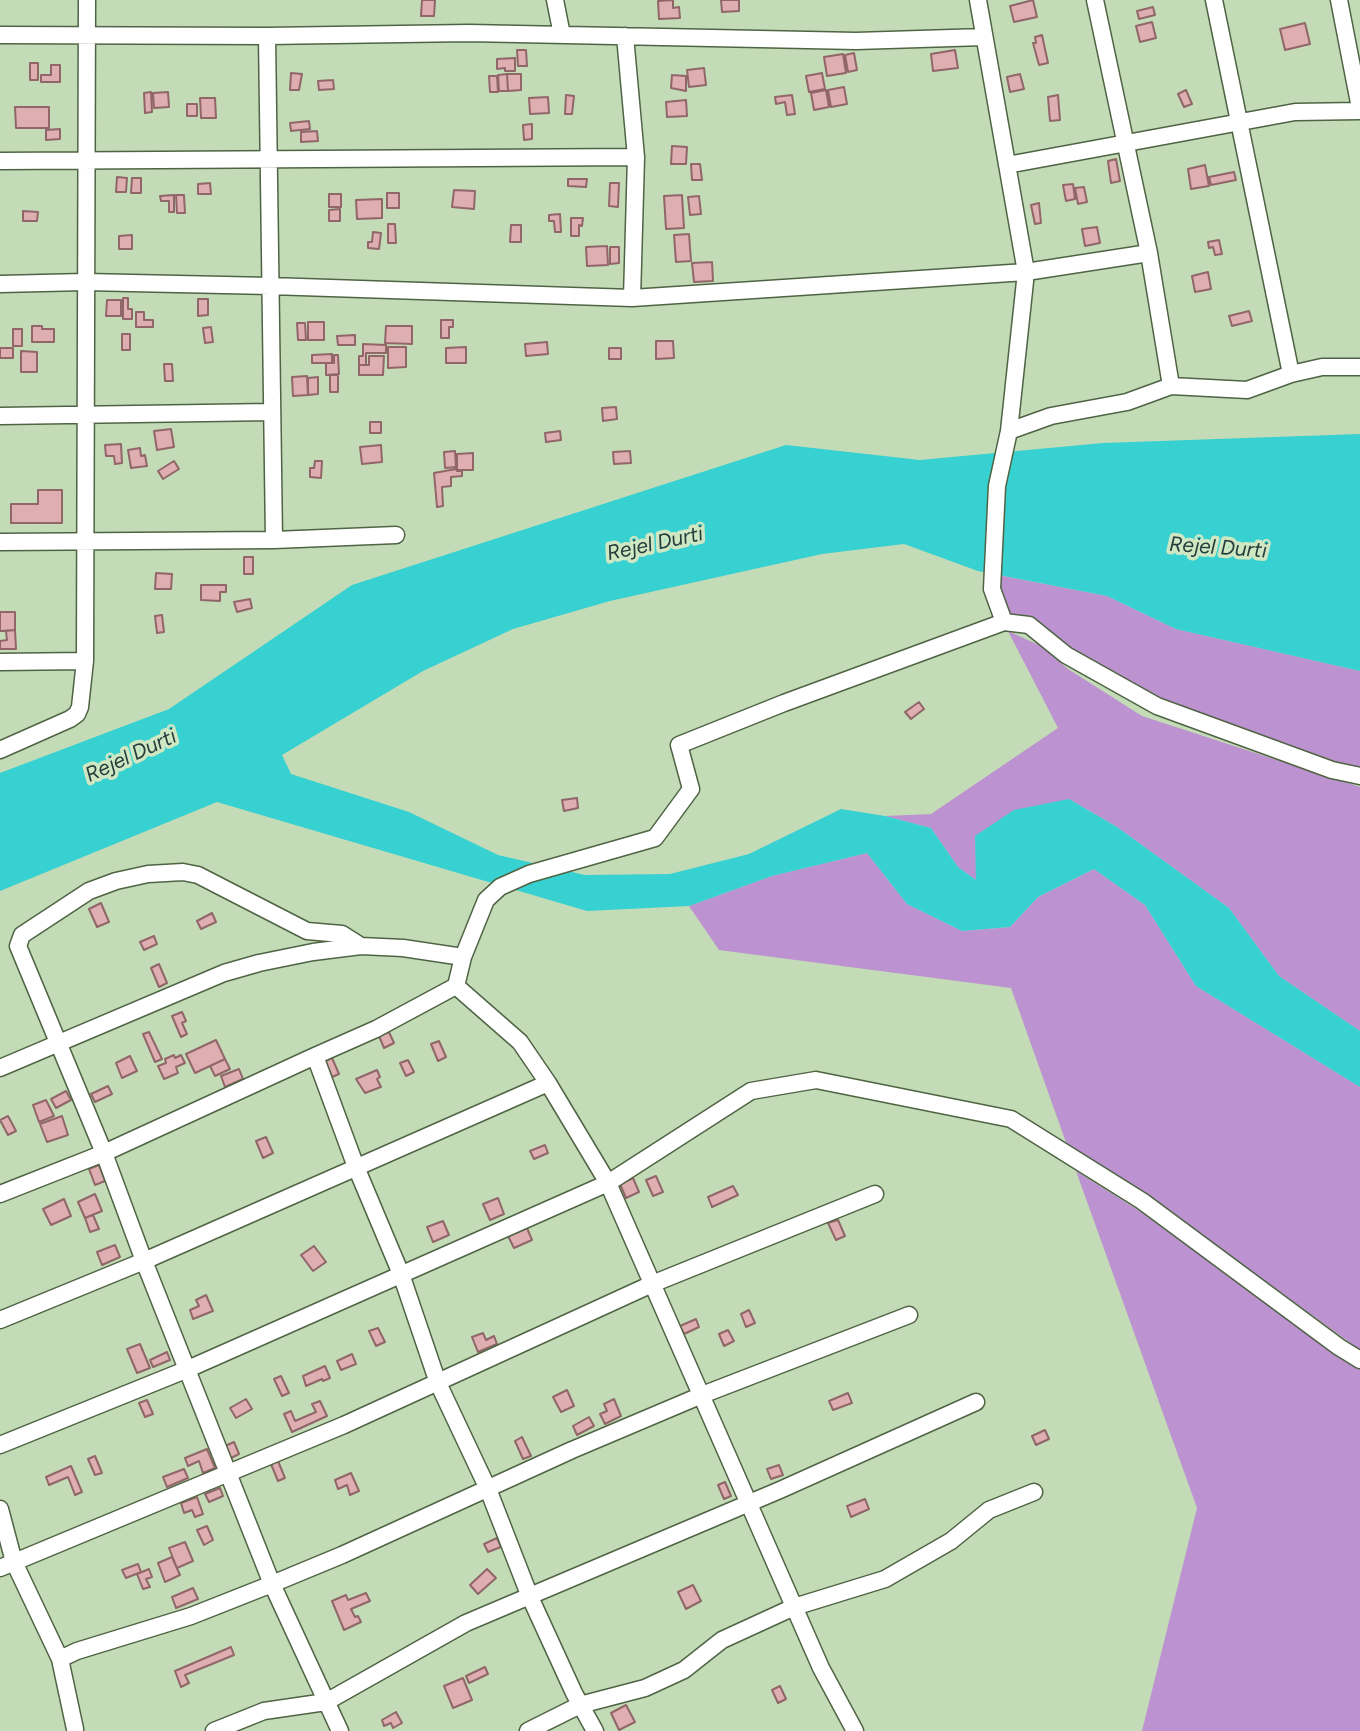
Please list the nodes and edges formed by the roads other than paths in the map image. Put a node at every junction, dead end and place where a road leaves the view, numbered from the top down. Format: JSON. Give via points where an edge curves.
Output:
{"nodes":[{"id":1,"x":87,"y":0,"type":"edge"},
{"id":2,"x":555,"y":0,"type":"edge"},
{"id":3,"x":978,"y":0,"type":"edge"},
{"id":4,"x":1095,"y":0,"type":"edge"},
{"id":5,"x":1214,"y":0,"type":"edge"},
{"id":6,"x":1339,"y":0,"type":"edge"},
{"id":7,"x":0,"y":35,"type":"edge"},
{"id":8,"x":86,"y":35,"type":"junction"},
{"id":9,"x":562,"y":35,"type":"junction"},
{"id":10,"x":267,"y":36,"type":"junction"},
{"id":11,"x":625,"y":36,"type":"junction"},
{"id":12,"x":984,"y":37,"type":"junction"},
{"id":13,"x":1360,"y":110,"type":"edge"},
{"id":14,"x":1240,"y":121,"type":"junction"},
{"id":15,"x":1125,"y":145,"type":"junction"},
{"id":16,"x":636,"y":157,"type":"junction"},
{"id":17,"x":86,"y":160,"type":"junction"},
{"id":18,"x":0,"y":161,"type":"edge"},
{"id":19,"x":268,"y":161,"type":"junction"},
{"id":20,"x":1007,"y":165,"type":"junction"},
{"id":21,"x":1149,"y":253,"type":"junction"},
{"id":22,"x":1026,"y":272,"type":"junction"},
{"id":23,"x":85,"y":282,"type":"junction"},
{"id":24,"x":0,"y":284,"type":"edge"},
{"id":25,"x":270,"y":286,"type":"junction"},
{"id":26,"x":632,"y":298,"type":"junction"},
{"id":27,"x":1360,"y":367,"type":"edge"},
{"id":28,"x":1291,"y":374,"type":"junction"},
{"id":29,"x":1171,"y":386,"type":"junction"},
{"id":30,"x":272,"y":412,"type":"junction"},
{"id":31,"x":0,"y":416,"type":"edge"},
{"id":32,"x":84,"y":416,"type":"junction"},
{"id":33,"x":1009,"y":431,"type":"junction"},
{"id":34,"x":396,"y":535,"type":"dead end"},
{"id":35,"x":274,"y":540,"type":"junction"},
{"id":36,"x":0,"y":542,"type":"edge"},
{"id":37,"x":83,"y":543,"type":"junction"},
{"id":38,"x":1004,"y":622,"type":"junction"},
{"id":39,"x":85,"y":661,"type":"junction"},
{"id":40,"x":0,"y":662,"type":"edge"},
{"id":41,"x":0,"y":750,"type":"edge"},
{"id":42,"x":1360,"y":776,"type":"edge"},
{"id":43,"x":361,"y":946,"type":"junction"},
{"id":44,"x":463,"y":957,"type":"junction"},
{"id":45,"x":456,"y":986,"type":"junction"},
{"id":46,"x":58,"y":1045,"type":"junction"},
{"id":47,"x":315,"y":1056,"type":"junction"},
{"id":48,"x":0,"y":1068,"type":"edge"},
{"id":49,"x":548,"y":1083,"type":"junction"},
{"id":50,"x":104,"y":1153,"type":"junction"},
{"id":51,"x":356,"y":1167,"type":"junction"},
{"id":52,"x":608,"y":1183,"type":"junction"},
{"id":53,"x":0,"y":1194,"type":"edge"},
{"id":54,"x":875,"y":1194,"type":"dead end"},
{"id":55,"x":144,"y":1261,"type":"junction"},
{"id":56,"x":401,"y":1273,"type":"junction"},
{"id":57,"x":652,"y":1284,"type":"junction"},
{"id":58,"x":909,"y":1315,"type":"dead end"},
{"id":59,"x":0,"y":1320,"type":"edge"},
{"id":60,"x":1360,"y":1360,"type":"edge"},
{"id":61,"x":188,"y":1369,"type":"junction"},
{"id":62,"x":438,"y":1383,"type":"junction"},
{"id":63,"x":702,"y":1395,"type":"junction"},
{"id":64,"x":976,"y":1402,"type":"dead end"},
{"id":65,"x":0,"y":1445,"type":"edge"},
{"id":66,"x":228,"y":1474,"type":"junction"},
{"id":67,"x":488,"y":1489,"type":"junction"},
{"id":68,"x":1034,"y":1492,"type":"dead end"},
{"id":69,"x":747,"y":1503,"type":"junction"},
{"id":70,"x":0,"y":1509,"type":"edge"},
{"id":71,"x":7,"y":1565,"type":"edge"},
{"id":72,"x":272,"y":1584,"type":"junction"},
{"id":73,"x":530,"y":1597,"type":"junction"},
{"id":74,"x":794,"y":1607,"type":"junction"},
{"id":75,"x":60,"y":1659,"type":"junction"},
{"id":76,"x":327,"y":1702,"type":"junction"},
{"id":77,"x":580,"y":1705,"type":"junction"},
{"id":78,"x":74,"y":1730,"type":"edge"},
{"id":79,"x":214,"y":1731,"type":"edge"},
{"id":80,"x":340,"y":1731,"type":"edge"},
{"id":81,"x":349,"y":1731,"type":"edge"},
{"id":82,"x":528,"y":1731,"type":"edge"},
{"id":83,"x":595,"y":1731,"type":"edge"},
{"id":84,"x":855,"y":1731,"type":"edge"}],
"edges":[{"from":1,"to":8,"type":"street"},
{"from":2,"to":9,"type":"street"},
{"from":3,"to":12,"type":"street"},
{"from":4,"to":15,"type":"street"},
{"from":5,"to":14,"type":"street"},
{"from":6,"to":13,"type":"street"},
{"from":7,"to":8,"type":"street"},
{"from":8,"to":10,"type":"street"},
{"from":8,"to":17,"type":"street"},
{"from":9,"to":10,"type":"street"},
{"from":9,"to":11,"type":"street"},
{"from":10,"to":19,"type":"street"},
{"from":11,"to":12,"type":"street","via":[[856,41]]},
{"from":11,"to":16,"type":"street"},
{"from":12,"to":20,"type":"street"},
{"from":13,"to":14,"type":"street","via":[[1295,112]]},
{"from":14,"to":15,"type":"street"},
{"from":14,"to":28,"type":"street"},
{"from":15,"to":20,"type":"street"},
{"from":15,"to":21,"type":"street"},
{"from":16,"to":19,"type":"street"},
{"from":16,"to":26,"type":"street"},
{"from":17,"to":18,"type":"street"},
{"from":17,"to":19,"type":"street"},
{"from":17,"to":23,"type":"street"},
{"from":19,"to":25,"type":"street"},
{"from":20,"to":22,"type":"street"},
{"from":21,"to":22,"type":"street"},
{"from":21,"to":29,"type":"street"},
{"from":22,"to":26,"type":"street"},
{"from":22,"to":33,"type":"street"},
{"from":23,"to":24,"type":"street"},
{"from":23,"to":25,"type":"street"},
{"from":23,"to":32,"type":"street"},
{"from":25,"to":26,"type":"street"},
{"from":25,"to":30,"type":"street"},
{"from":27,"to":28,"type":"street","via":[[1322,367]]},
{"from":28,"to":29,"type":"street","via":[[1247,390]]},
{"from":29,"to":33,"type":"street","via":[[1127,402],[1051,416]]},
{"from":30,"to":32,"type":"street"},
{"from":30,"to":35,"type":"street"},
{"from":31,"to":32,"type":"street"},
{"from":32,"to":37,"type":"street"},
{"from":33,"to":38,"type":"street","via":[[997,486],[992,589]]},
{"from":34,"to":35,"type":"street"},
{"from":35,"to":37,"type":"street"},
{"from":36,"to":37,"type":"street"},
{"from":37,"to":39,"type":"street"},
{"from":38,"to":42,"type":"street","via":[[1029,625],[1066,655],[1157,706]]},
{"from":38,"to":44,"type":"street","via":[[679,745],[691,789],[655,838],[528,874],[500,887],[486,900]]},
{"from":39,"to":40,"type":"street"},
{"from":39,"to":41,"type":"street","via":[[77,714]]},
{"from":43,"to":44,"type":"street"},
{"from":43,"to":46,"type":"street","via":[[224,972]]},
{"from":43,"to":46,"type":"street","via":[[342,934],[307,931],[198,875],[148,874],[116,881],[89,891],[19,940]]},
{"from":44,"to":45,"type":"street"},
{"from":45,"to":47,"type":"street"},
{"from":45,"to":49,"type":"street","via":[[520,1042]]},
{"from":46,"to":48,"type":"street"},
{"from":46,"to":50,"type":"street"},
{"from":47,"to":50,"type":"street"},
{"from":47,"to":51,"type":"street"},
{"from":49,"to":51,"type":"street"},
{"from":49,"to":52,"type":"street"},
{"from":50,"to":53,"type":"street"},
{"from":50,"to":55,"type":"street"},
{"from":51,"to":55,"type":"street"},
{"from":51,"to":56,"type":"street"},
{"from":52,"to":56,"type":"street"},
{"from":52,"to":57,"type":"street"},
{"from":52,"to":60,"type":"street","via":[[751,1091],[816,1080],[1011,1119],[1142,1201]]},
{"from":54,"to":57,"type":"street"},
{"from":55,"to":59,"type":"street"},
{"from":55,"to":61,"type":"street"},
{"from":56,"to":61,"type":"street"},
{"from":56,"to":62,"type":"street"},
{"from":57,"to":62,"type":"street"},
{"from":57,"to":63,"type":"street"},
{"from":58,"to":63,"type":"street"},
{"from":61,"to":65,"type":"street"},
{"from":61,"to":66,"type":"street"},
{"from":62,"to":66,"type":"street"},
{"from":62,"to":67,"type":"street"},
{"from":63,"to":67,"type":"street"},
{"from":63,"to":69,"type":"street"},
{"from":64,"to":69,"type":"street"},
{"from":66,"to":71,"type":"street"},
{"from":66,"to":72,"type":"street"},
{"from":67,"to":72,"type":"street"},
{"from":67,"to":73,"type":"street"},
{"from":68,"to":74,"type":"street","via":[[989,1510],[951,1541],[885,1578]]},
{"from":69,"to":73,"type":"street"},
{"from":69,"to":74,"type":"street"},
{"from":70,"to":71,"type":"street"},
{"from":71,"to":75,"type":"street"},
{"from":72,"to":75,"type":"street"},
{"from":72,"to":76,"type":"street"},
{"from":73,"to":76,"type":"street","via":[[466,1623]]},
{"from":73,"to":77,"type":"street"},
{"from":74,"to":77,"type":"street","via":[[722,1640],[684,1670],[645,1688]]},
{"from":74,"to":84,"type":"street"},
{"from":75,"to":78,"type":"street"},
{"from":76,"to":79,"type":"street","via":[[264,1711]]},
{"from":76,"to":80,"type":"street"},
{"from":76,"to":81,"type":"street"},
{"from":77,"to":82,"type":"street"},
{"from":77,"to":83,"type":"street"}]}
